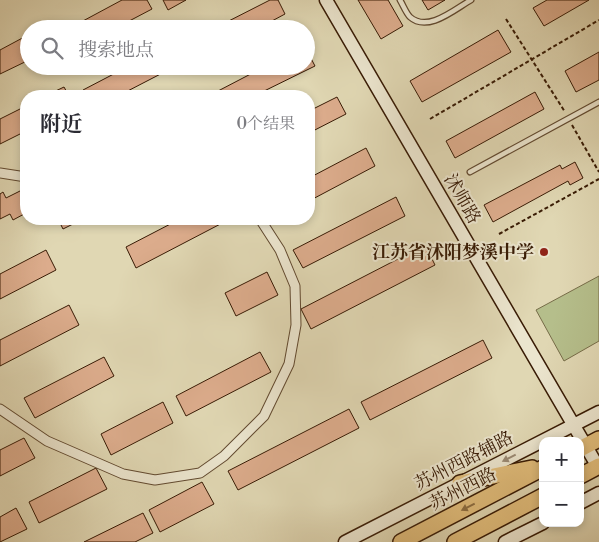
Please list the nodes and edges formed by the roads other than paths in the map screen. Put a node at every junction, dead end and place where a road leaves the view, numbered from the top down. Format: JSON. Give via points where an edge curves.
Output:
{"nodes":[{"id":1,"x":326,"y":0,"type":"edge"},
{"id":2,"x":400,"y":0,"type":"edge"},
{"id":3,"x":471,"y":0,"type":"edge"},
{"id":4,"x":599,"y":102,"type":"edge"},
{"id":5,"x":470,"y":172,"type":"dead end"},
{"id":6,"x":0,"y":173,"type":"edge"},
{"id":7,"x":20,"y":176,"type":"edge"},
{"id":8,"x":264,"y":225,"type":"edge"},
{"id":9,"x":0,"y":409,"type":"edge"},
{"id":10,"x":599,"y":412,"type":"edge"},
{"id":11,"x":574,"y":425,"type":"junction"},
{"id":12,"x":589,"y":445,"type":"edge"},
{"id":13,"x":599,"y":466,"type":"edge"},
{"id":14,"x":539,"y":468,"type":"edge"},
{"id":15,"x":539,"y":469,"type":"edge"},
{"id":16,"x":584,"y":474,"type":"edge"},
{"id":17,"x":460,"y":483,"type":"junction"},
{"id":18,"x":599,"y":493,"type":"edge"},
{"id":19,"x":539,"y":498,"type":"edge"},
{"id":20,"x":584,"y":501,"type":"edge"},
{"id":21,"x":539,"y":525,"type":"edge"},
{"id":22,"x":345,"y":542,"type":"edge"},
{"id":23,"x":401,"y":542,"type":"edge"},
{"id":24,"x":455,"y":542,"type":"edge"},
{"id":25,"x":506,"y":542,"type":"edge"}],
"edges":[{"from":1,"to":11,"type":"street","name":"沭师路"},
{"from":2,"to":3,"type":"lane","via":[[410,17],[418,22],[431,23]]},
{"from":4,"to":5,"type":"lane"},
{"from":6,"to":7,"type":"street"},
{"from":8,"to":9,"type":"street","via":[[280,250],[295,286],[296,326],[289,364],[264,416],[224,456],[200,473],[155,480],[123,474],[48,441]]},
{"from":10,"to":11,"type":"street","name":"苏州西路辅路"},
{"from":11,"to":12,"type":"street","name":"沭师路"},
{"from":11,"to":17,"type":"street","name":"苏州西路辅路","one_way":true},
{"from":12,"to":13,"type":"street","name":"沭师路"},
{"from":13,"to":16,"type":"main road"},
{"from":14,"to":17,"type":"main road"},
{"from":15,"to":23,"type":"main road","name":"苏州西路","one_way":true},
{"from":17,"to":22,"type":"street","name":"苏州西路辅路"},
{"from":18,"to":20,"type":"street"},
{"from":19,"to":24,"type":"main road"},
{"from":21,"to":25,"type":"street"}]}
